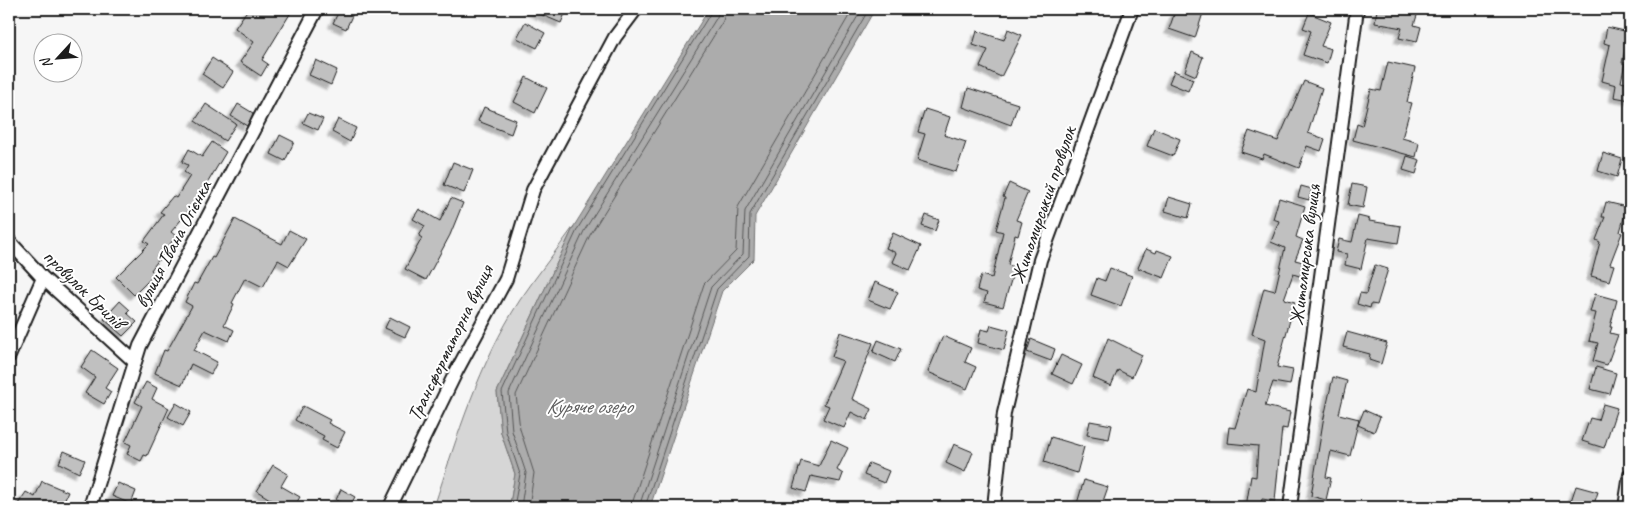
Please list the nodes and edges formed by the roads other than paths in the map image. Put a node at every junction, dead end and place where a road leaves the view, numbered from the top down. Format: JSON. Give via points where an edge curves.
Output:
{"nodes":[{"id":1,"x":316,"y":9,"type":"edge"},
{"id":2,"x":636,"y":9,"type":"edge"},
{"id":3,"x":1132,"y":9,"type":"edge"},
{"id":4,"x":1357,"y":9,"type":"edge"},
{"id":5,"x":9,"y":241,"type":"edge"},
{"id":6,"x":43,"y":278,"type":"junction"},
{"id":7,"x":9,"y":356,"type":"edge"},
{"id":8,"x":134,"y":362,"type":"junction"},
{"id":9,"x":1630,"y":475,"type":"edge"},
{"id":10,"x":90,"y":507,"type":"edge"},
{"id":11,"x":390,"y":507,"type":"edge"},
{"id":12,"x":994,"y":507,"type":"edge"},
{"id":13,"x":1290,"y":507,"type":"edge"},
{"id":14,"x":1625,"y":507,"type":"edge"}],
"edges":[{"from":1,"to":8,"type":"street","name":"вулиця Івана Огієнка"},
{"from":2,"to":11,"type":"street","name":"Трансформаторна вулиця","via":[[616,37],[533,190],[506,279]]},
{"from":3,"to":12,"type":"street","name":"Житомирський провулок","via":[[1040,260],[1004,413]]},
{"from":4,"to":13,"type":"street","name":"Житомирська вулиця"},
{"from":5,"to":6,"type":"street","name":"провулок Брилів"},
{"from":6,"to":7,"type":"street"},
{"from":6,"to":8,"type":"street","name":"провулок Брилів"},
{"from":8,"to":10,"type":"street","name":"вулиця Івана Огієнка"},
{"from":9,"to":14,"type":"street"}]}
